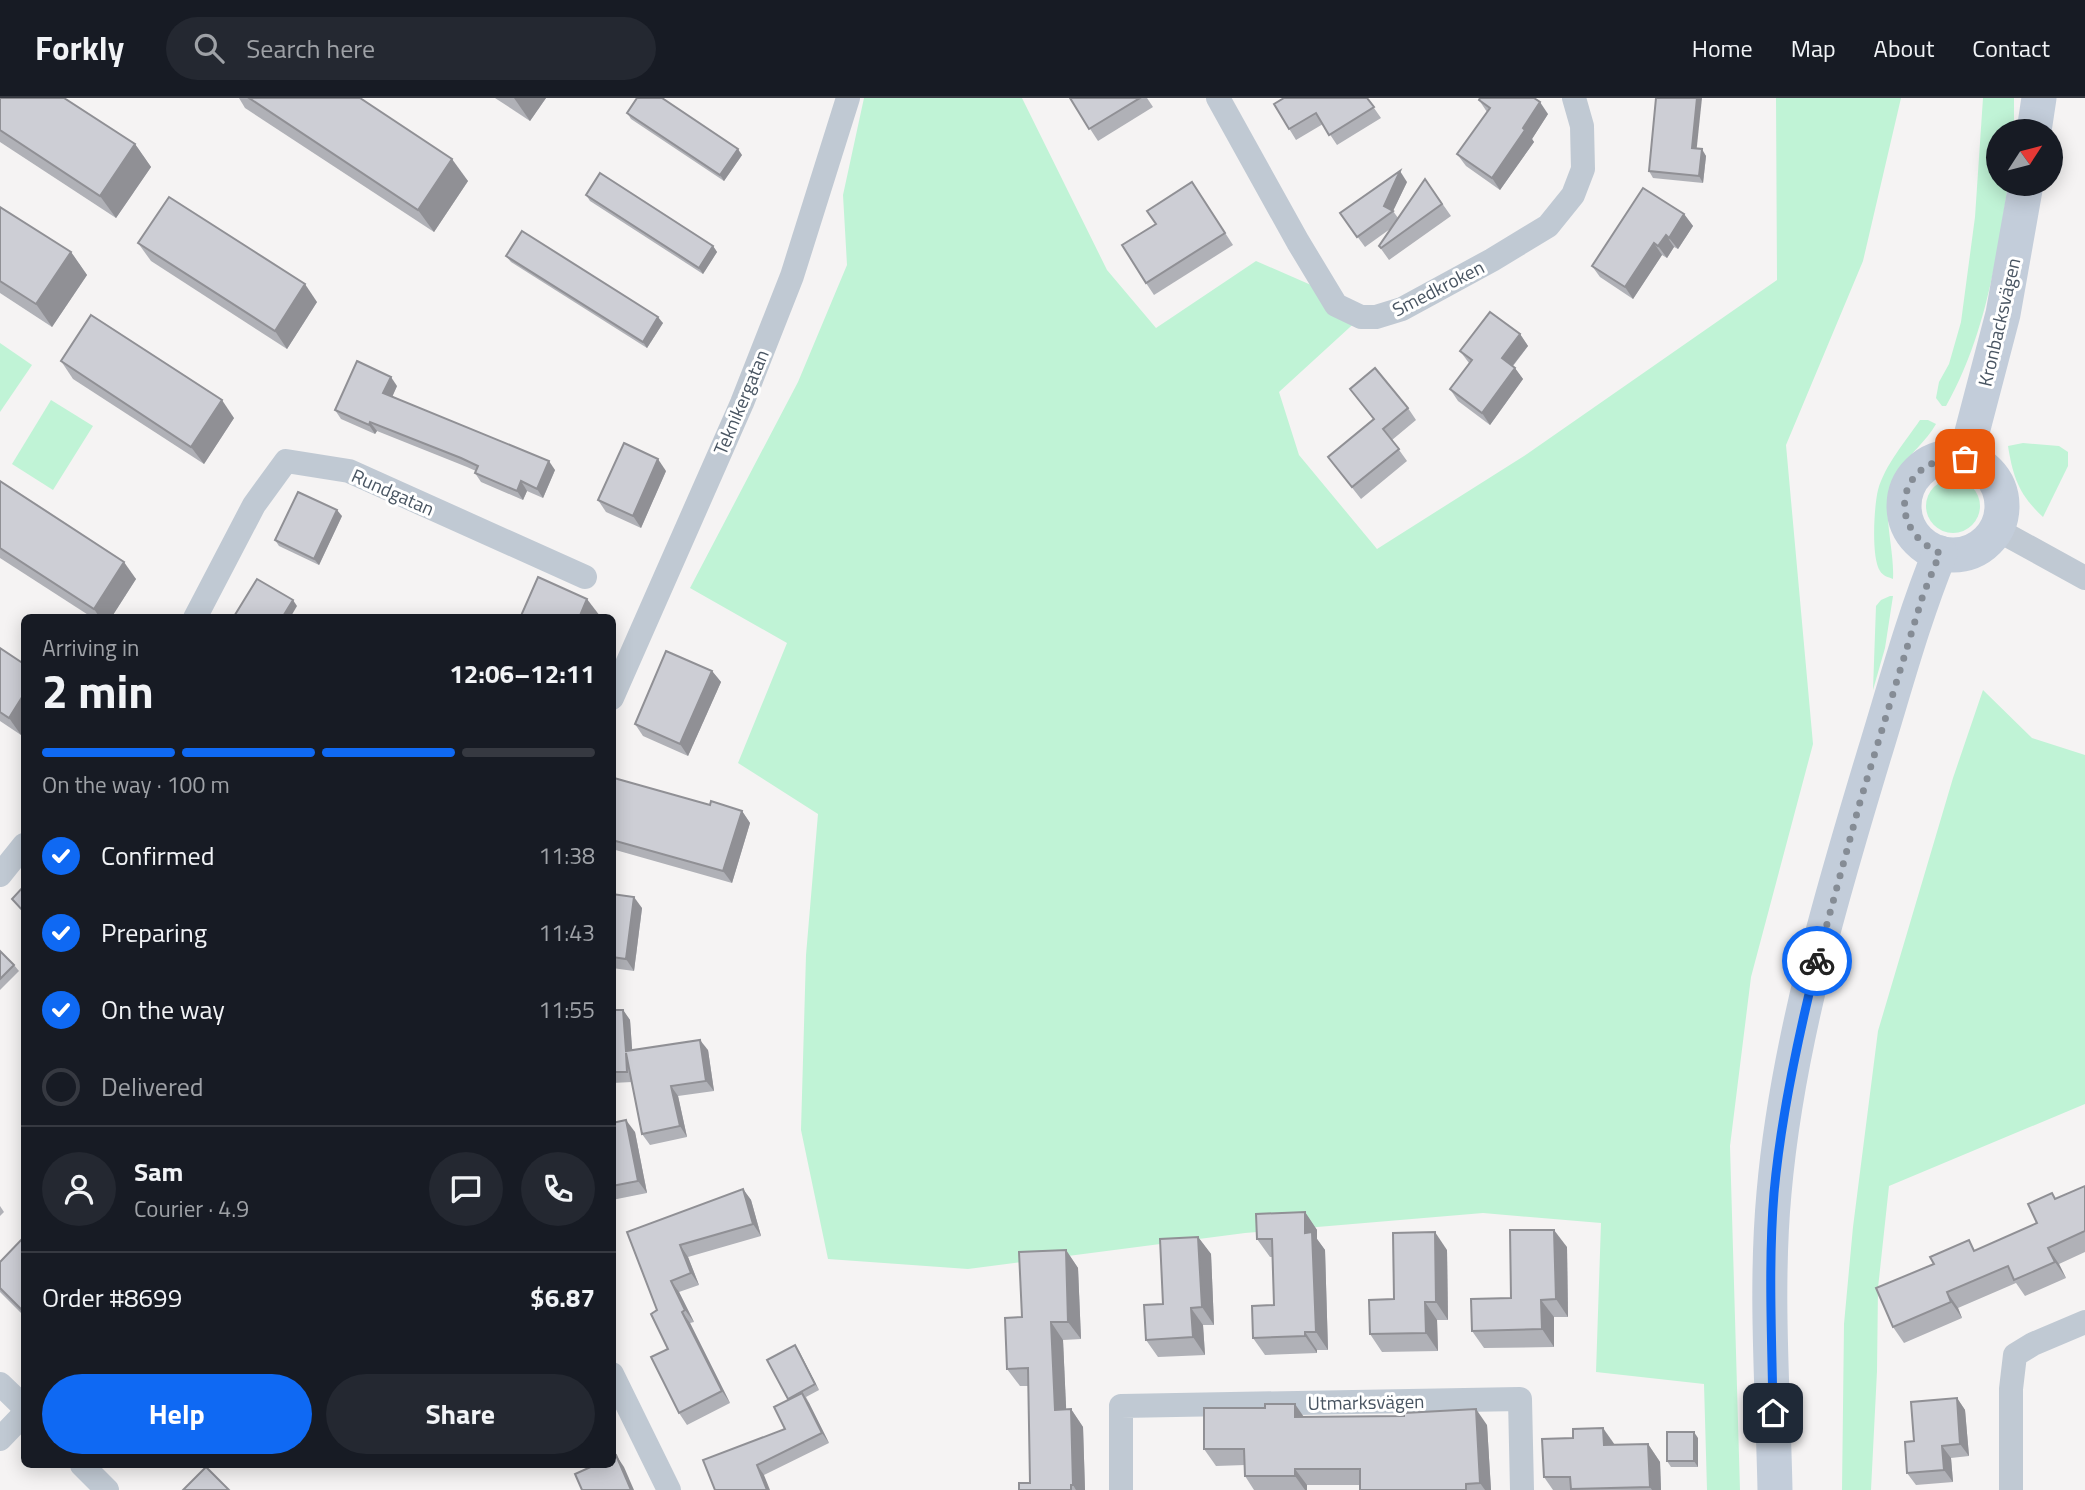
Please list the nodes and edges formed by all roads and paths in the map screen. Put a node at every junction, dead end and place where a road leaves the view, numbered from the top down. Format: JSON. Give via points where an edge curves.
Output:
{"nodes":[{"id":1,"x":848,"y":98,"type":"edge"},
{"id":2,"x":1218,"y":98,"type":"edge"},
{"id":3,"x":1574,"y":98,"type":"edge"},
{"id":4,"x":2039,"y":98,"type":"edge"},
{"id":5,"x":2036,"y":119,"type":"edge"},
{"id":6,"x":2024,"y":196,"type":"edge"},
{"id":7,"x":1965,"y":459,"type":"junction"},
{"id":8,"x":1996,"y":529,"type":"junction"},
{"id":9,"x":1940,"y":553,"type":"junction"},
{"id":10,"x":584,"y":577,"type":"dead end"},
{"id":11,"x":2085,"y":578,"type":"edge"},
{"id":12,"x":197,"y":614,"type":"edge"},
{"id":13,"x":616,"y":689,"type":"edge"},
{"id":14,"x":21,"y":849,"type":"edge"},
{"id":15,"x":0,"y":875,"type":"edge"},
{"id":16,"x":2085,"y":1322,"type":"edge"},
{"id":17,"x":616,"y":1382,"type":"edge"},
{"id":18,"x":0,"y":1384,"type":"edge"},
{"id":19,"x":21,"y":1404,"type":"edge"},
{"id":20,"x":21,"y":1417,"type":"edge"},
{"id":21,"x":0,"y":1439,"type":"edge"},
{"id":22,"x":85,"y":1468,"type":"edge"},
{"id":23,"x":107,"y":1490,"type":"edge"},
{"id":24,"x":669,"y":1490,"type":"edge"},
{"id":25,"x":1121,"y":1490,"type":"edge"},
{"id":26,"x":1522,"y":1490,"type":"edge"},
{"id":27,"x":1775,"y":1490,"type":"edge"},
{"id":28,"x":2011,"y":1490,"type":"edge"}],
"edges":[{"from":1,"to":13,"type":"street","name":"Teknikergatan","via":[[787,289]]},
{"from":2,"to":3,"type":"street","name":"Smedkroken","via":[[1336,305],[1361,317],[1376,317],[1402,309],[1548,226],[1573,195],[1583,169],[1582,126]]},
{"from":4,"to":5,"type":"street"},
{"from":6,"to":7,"type":"street","name":"Kronbacksvägen","via":[[2003,314]]},
{"from":7,"to":8,"type":"street","via":[[1990,474],[1997,486],[2001,515]]},
{"from":7,"to":9,"type":"street","via":[[1950,457],[1922,468],[1906,494],[1907,524],[1926,547]]},
{"from":8,"to":9,"type":"street","via":[[1989,540],[1966,553]]},
{"from":8,"to":11,"type":"street"},
{"from":9,"to":27,"type":"street","via":[[1860,802],[1805,1007],[1783,1118],[1771,1259]]},
{"from":10,"to":12,"type":"street","name":"Rundgatan","via":[[349,471],[286,461],[254,505]]},
{"from":14,"to":15,"type":"street"},
{"from":16,"to":28,"type":"street","via":[[2015,1355]]},
{"from":17,"to":24,"type":"street"},
{"from":18,"to":19,"type":"street"},
{"from":20,"to":21,"type":"street"},
{"from":22,"to":23,"type":"street"},
{"from":25,"to":26,"type":"street","name":"Utmarksvägen","via":[[1121,1406],[1520,1399]]}]}
